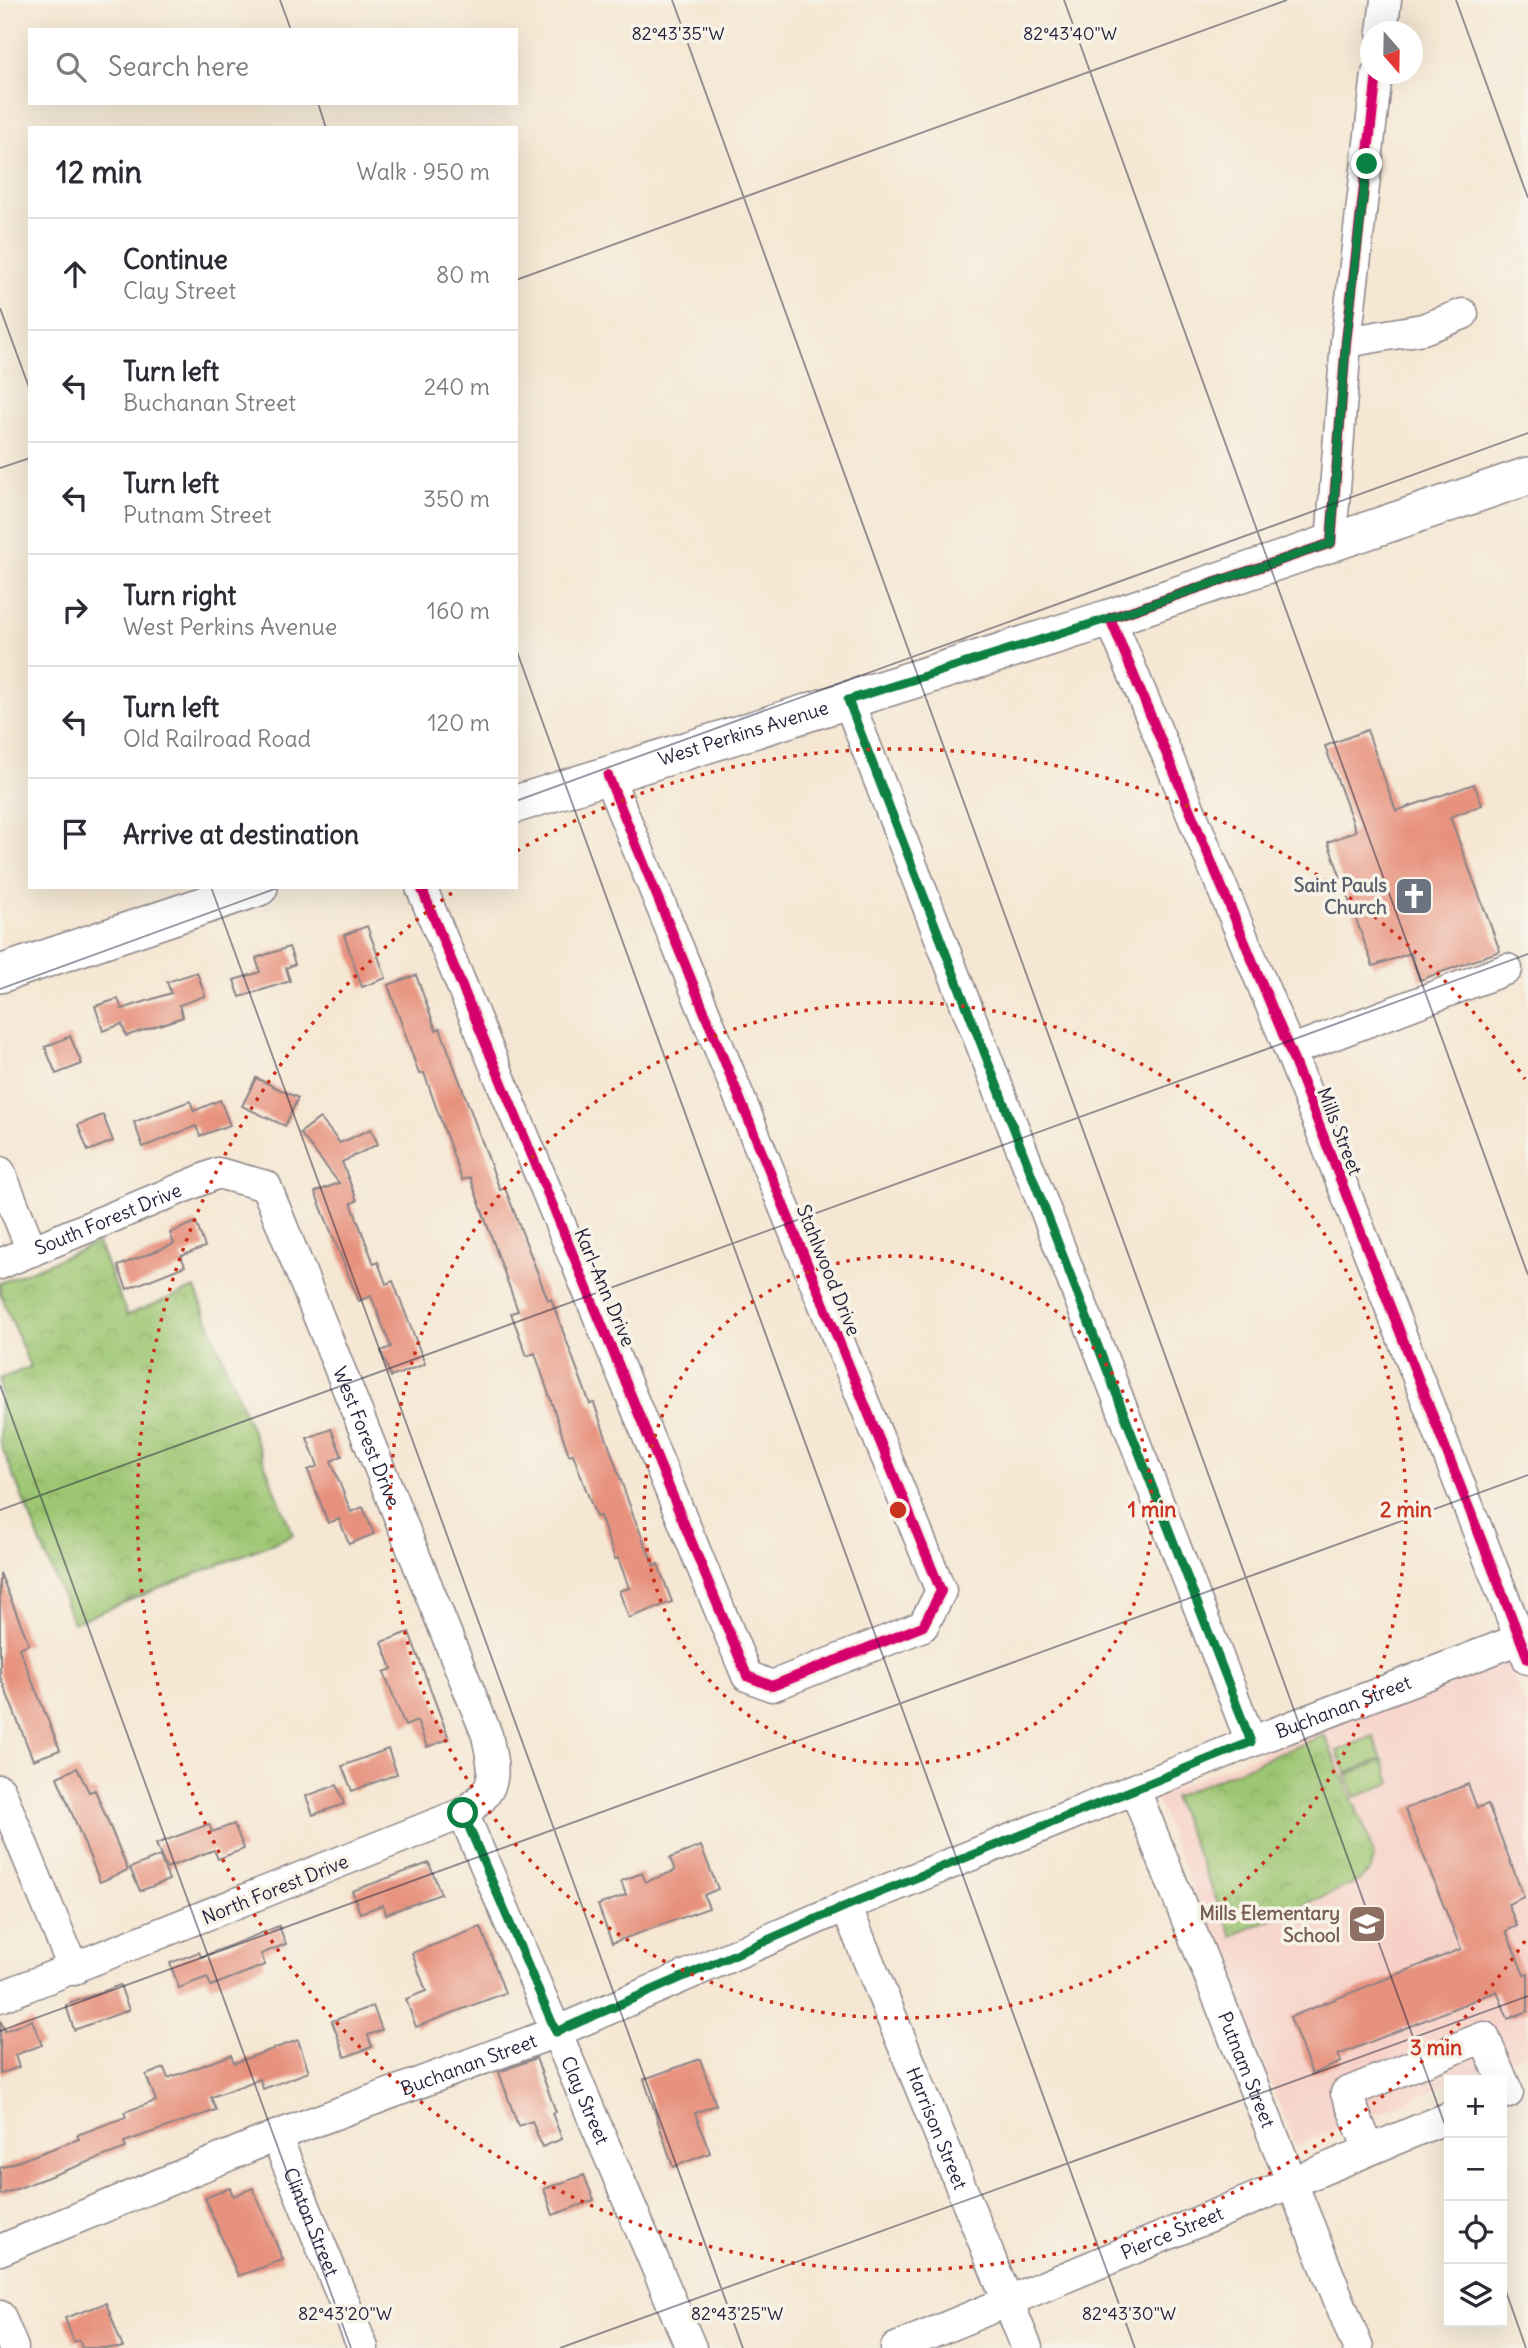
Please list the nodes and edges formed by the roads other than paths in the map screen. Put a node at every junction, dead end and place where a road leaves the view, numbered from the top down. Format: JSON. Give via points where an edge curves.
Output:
{"nodes":[{"id":1,"x":1386,"y":0,"type":"edge"},
{"id":2,"x":1383,"y":21,"type":"edge"},
{"id":3,"x":1376,"y":84,"type":"edge"},
{"id":4,"x":1463,"y":314,"type":"dead end"},
{"id":5,"x":1346,"y":342,"type":"junction"},
{"id":6,"x":1528,"y":476,"type":"edge"},
{"id":7,"x":1331,"y":543,"type":"junction"},
{"id":8,"x":1110,"y":618,"type":"junction"},
{"id":9,"x":848,"y":700,"type":"junction"},
{"id":10,"x":608,"y":776,"type":"junction"},
{"id":11,"x":518,"y":803,"type":"edge"},
{"id":12,"x":253,"y":889,"type":"edge"},
{"id":13,"x":422,"y":889,"type":"edge"},
{"id":14,"x":1507,"y":969,"type":"dead end"},
{"id":15,"x":0,"y":974,"type":"edge"},
{"id":16,"x":1290,"y":1051,"type":"junction"},
{"id":17,"x":0,"y":1172,"type":"edge"},
{"id":18,"x":218,"y":1173,"type":"joint"},
{"id":19,"x":32,"y":1251,"type":"junction"},
{"id":20,"x":0,"y":1264,"type":"edge"},
{"id":21,"x":1524,"y":1649,"type":"edge"},
{"id":22,"x":772,"y":1686,"type":"joint"},
{"id":23,"x":487,"y":1735,"type":"joint"},
{"id":24,"x":1251,"y":1742,"type":"junction"},
{"id":25,"x":0,"y":1790,"type":"edge"},
{"id":26,"x":1135,"y":1790,"type":"junction"},
{"id":27,"x":463,"y":1813,"type":"junction"},
{"id":28,"x":846,"y":1906,"type":"junction"},
{"id":29,"x":74,"y":1970,"type":"junction"},
{"id":30,"x":0,"y":1997,"type":"edge"},
{"id":31,"x":556,"y":2032,"type":"junction"},
{"id":32,"x":1513,"y":2092,"type":"edge"},
{"id":33,"x":1444,"y":2119,"type":"edge"},
{"id":34,"x":275,"y":2136,"type":"junction"},
{"id":35,"x":1369,"y":2149,"type":"junction"},
{"id":36,"x":1291,"y":2181,"type":"junction"},
{"id":37,"x":0,"y":2250,"type":"edge"},
{"id":38,"x":1009,"y":2303,"type":"junction"},
{"id":39,"x":0,"y":2316,"type":"edge"},
{"id":40,"x":13,"y":2348,"type":"edge"},
{"id":41,"x":363,"y":2348,"type":"edge"},
{"id":42,"x":691,"y":2348,"type":"edge"},
{"id":43,"x":896,"y":2348,"type":"edge"},
{"id":44,"x":1027,"y":2348,"type":"edge"},
{"id":45,"x":1358,"y":2348,"type":"edge"}],
"edges":[{"from":1,"to":2,"type":"street"},
{"from":3,"to":5,"type":"street"},
{"from":4,"to":5,"type":"street","via":[[1423,329]]},
{"from":5,"to":7,"type":"street"},
{"from":6,"to":7,"type":"main road","name":"West Perkins Avenue"},
{"from":7,"to":8,"type":"main road","name":"West Perkins Avenue"},
{"from":8,"to":9,"type":"main road","name":"West Perkins Avenue"},
{"from":8,"to":16,"type":"street","name":"Mills Street"},
{"from":9,"to":10,"type":"main road","name":"West Perkins Avenue"},
{"from":9,"to":24,"type":"street"},
{"from":10,"to":11,"type":"main road","name":"West Perkins Avenue"},
{"from":10,"to":22,"type":"street","name":"Stahlwood Drive","via":[[941,1591],[923,1626]]},
{"from":12,"to":15,"type":"main road"},
{"from":13,"to":22,"type":"street","name":"Karl-Ann Drive","via":[[747,1676]]},
{"from":14,"to":16,"type":"street"},
{"from":16,"to":21,"type":"street","name":"Mills Street"},
{"from":17,"to":19,"type":"street"},
{"from":18,"to":19,"type":"street","name":"South Forest Drive"},
{"from":18,"to":23,"type":"street","name":"West Forest Drive","via":[[266,1186]]},
{"from":19,"to":20,"type":"street","name":"South Forest Drive"},
{"from":21,"to":24,"type":"street","name":"Buchanan Street"},
{"from":23,"to":27,"type":"street","name":"North Forest Drive","via":[[495,1776],[482,1800]]},
{"from":24,"to":26,"type":"street","name":"Buchanan Street"},
{"from":25,"to":29,"type":"street"},
{"from":26,"to":28,"type":"street","name":"Buchanan Street"},
{"from":26,"to":36,"type":"street","name":"Putnam Street"},
{"from":27,"to":29,"type":"street","name":"North Forest Drive"},
{"from":27,"to":31,"type":"street","name":"Clay Street"},
{"from":28,"to":31,"type":"street","name":"Buchanan Street"},
{"from":28,"to":38,"type":"street","name":"Harrison Street"},
{"from":29,"to":30,"type":"street","name":"North Forest Drive"},
{"from":31,"to":34,"type":"street","name":"Buchanan Street"},
{"from":31,"to":42,"type":"street","name":"Clay Street"},
{"from":32,"to":35,"type":"street","via":[[1483,2037],[1346,2093]]},
{"from":33,"to":35,"type":"street","name":"Pierce Street"},
{"from":34,"to":37,"type":"street","name":"Buchanan Street"},
{"from":34,"to":41,"type":"street","name":"Clinton Street"},
{"from":35,"to":36,"type":"street","name":"Pierce Street"},
{"from":36,"to":38,"type":"street","name":"Pierce Street"},
{"from":36,"to":45,"type":"street","name":"Putnam Street"},
{"from":38,"to":43,"type":"street","name":"Pierce Street"},
{"from":38,"to":44,"type":"street","name":"Harrison Street"},
{"from":39,"to":40,"type":"street"}]}
